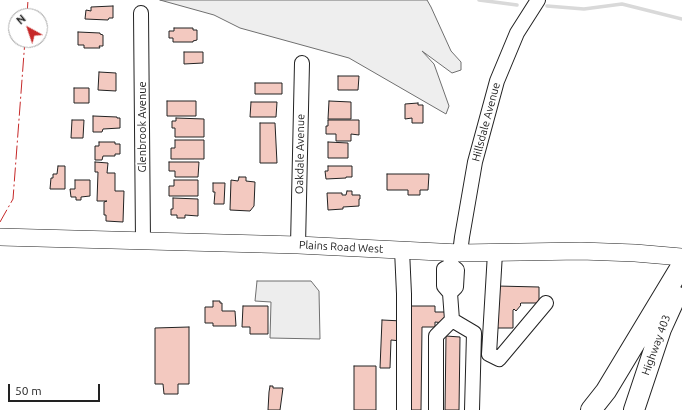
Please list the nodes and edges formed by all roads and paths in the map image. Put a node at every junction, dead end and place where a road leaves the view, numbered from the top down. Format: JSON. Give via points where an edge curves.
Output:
{"nodes":[{"id":1,"x":538,"y":0,"type":"edge"},
{"id":2,"x":141,"y":13,"type":"dead end"},
{"id":3,"x":302,"y":63,"type":"dead end"},
{"id":4,"x":0,"y":237,"type":"edge"},
{"id":5,"x":142,"y":241,"type":"junction"},
{"id":6,"x":298,"y":245,"type":"junction"},
{"id":7,"x":402,"y":250,"type":"junction"},
{"id":8,"x":495,"y":253,"type":"junction"},
{"id":9,"x":454,"y":257,"type":"junction"},
{"id":10,"x":682,"y":257,"type":"edge"},
{"id":11,"x":682,"y":265,"type":"edge"},
{"id":12,"x":682,"y":281,"type":"edge"},
{"id":13,"x":546,"y":304,"type":"dead end"},
{"id":14,"x":452,"y":320,"type":"junction"},
{"id":15,"x":404,"y":410,"type":"edge"},
{"id":16,"x":436,"y":410,"type":"edge"},
{"id":17,"x":472,"y":410,"type":"edge"},
{"id":18,"x":591,"y":410,"type":"edge"},
{"id":19,"x":634,"y":410,"type":"edge"}],
"edges":[{"from":1,"to":9,"type":"street","name":"Hillsdale Avenue","via":[[517,33],[497,81],[475,162],[462,237]]},
{"from":2,"to":5,"type":"street","name":"Glenbrook Avenue"},
{"from":3,"to":6,"type":"street","name":"Oakdale Avenue"},
{"from":4,"to":5,"type":"main road","name":"Plains Road West"},
{"from":5,"to":6,"type":"main road","name":"Plains Road West"},
{"from":6,"to":7,"type":"main road","name":"Plains Road West"},
{"from":7,"to":9,"type":"main road","name":"Plains Road West"},
{"from":7,"to":15,"type":"street"},
{"from":8,"to":9,"type":"main road","name":"Plains Road West"},
{"from":8,"to":10,"type":"main road","name":"Plains Road West","via":[[635,253]]},
{"from":8,"to":13,"type":"street","via":[[489,354],[499,359]]},
{"from":9,"to":14,"type":"street","name":"Hillsdale Avenue","via":[[444,269],[444,286],[450,293]]},
{"from":11,"to":18,"type":"highway","via":[[606,391]]},
{"from":12,"to":19,"type":"highway","name":"Highway 403","via":[[661,329]]},
{"from":14,"to":16,"type":"street","via":[[436,336]]},
{"from":14,"to":17,"type":"street","via":[[474,333]]}]}
